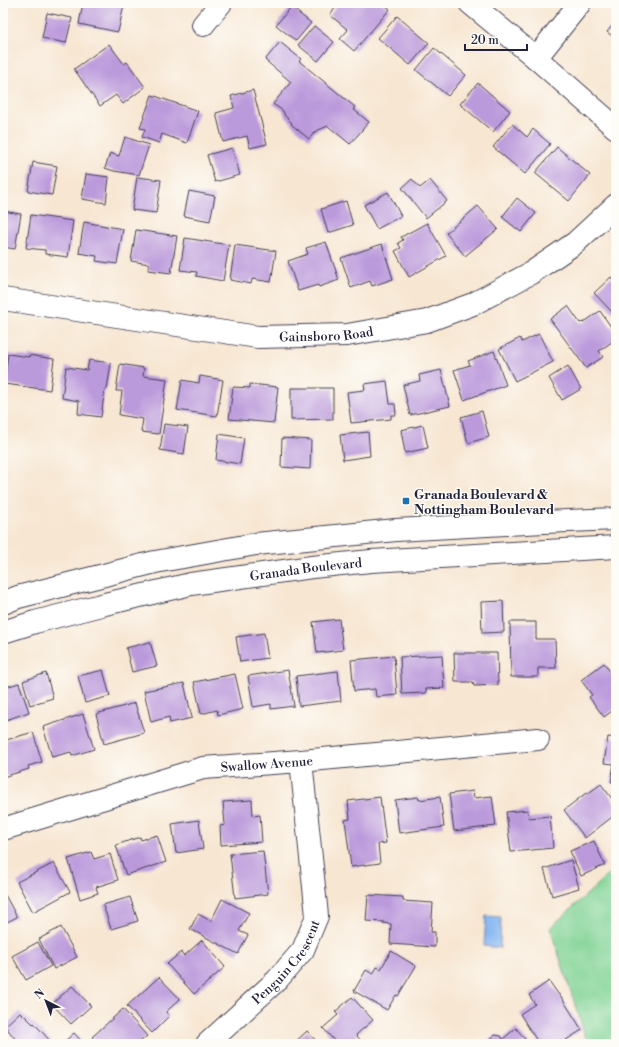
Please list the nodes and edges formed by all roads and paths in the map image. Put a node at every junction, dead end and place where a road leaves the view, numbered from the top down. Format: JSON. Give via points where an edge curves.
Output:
{"nodes":[{"id":1,"x":221,"y":3,"type":"edge"},
{"id":2,"x":470,"y":3,"type":"edge"},
{"id":3,"x":580,"y":3,"type":"edge"},
{"id":4,"x":203,"y":25,"type":"dead end"},
{"id":5,"x":536,"y":58,"type":"junction"},
{"id":6,"x":616,"y":128,"type":"edge"},
{"id":7,"x":616,"y":205,"type":"edge"},
{"id":8,"x":3,"y":299,"type":"edge"},
{"id":9,"x":616,"y":519,"type":"edge"},
{"id":10,"x":616,"y":547,"type":"edge"},
{"id":11,"x":3,"y":603,"type":"edge"},
{"id":12,"x":3,"y":632,"type":"edge"},
{"id":13,"x":538,"y":739,"type":"dead end"},
{"id":14,"x":301,"y":761,"type":"junction"},
{"id":15,"x":3,"y":829,"type":"edge"},
{"id":16,"x":207,"y":1044,"type":"edge"}],
"edges":[{"from":1,"to":4,"type":"street"},
{"from":2,"to":5,"type":"street"},
{"from":3,"to":5,"type":"street"},
{"from":5,"to":6,"type":"street"},
{"from":7,"to":8,"type":"street","name":"Gainsboro Road","via":[[575,243],[531,273],[473,304],[427,322],[347,335],[258,338]]},
{"from":9,"to":11,"type":"street","via":[[396,530],[256,544],[155,562]]},
{"from":10,"to":12,"type":"street","name":"Granada Boulevard","via":[[371,561],[312,567],[190,584]]},
{"from":13,"to":14,"type":"street","name":"Swallow Avenue"},
{"from":14,"to":15,"type":"street","name":"Swallow Avenue","via":[[203,768]]},
{"from":14,"to":16,"type":"street","name":"Penguin Crescent","via":[[317,916],[303,950],[277,980]]}]}
